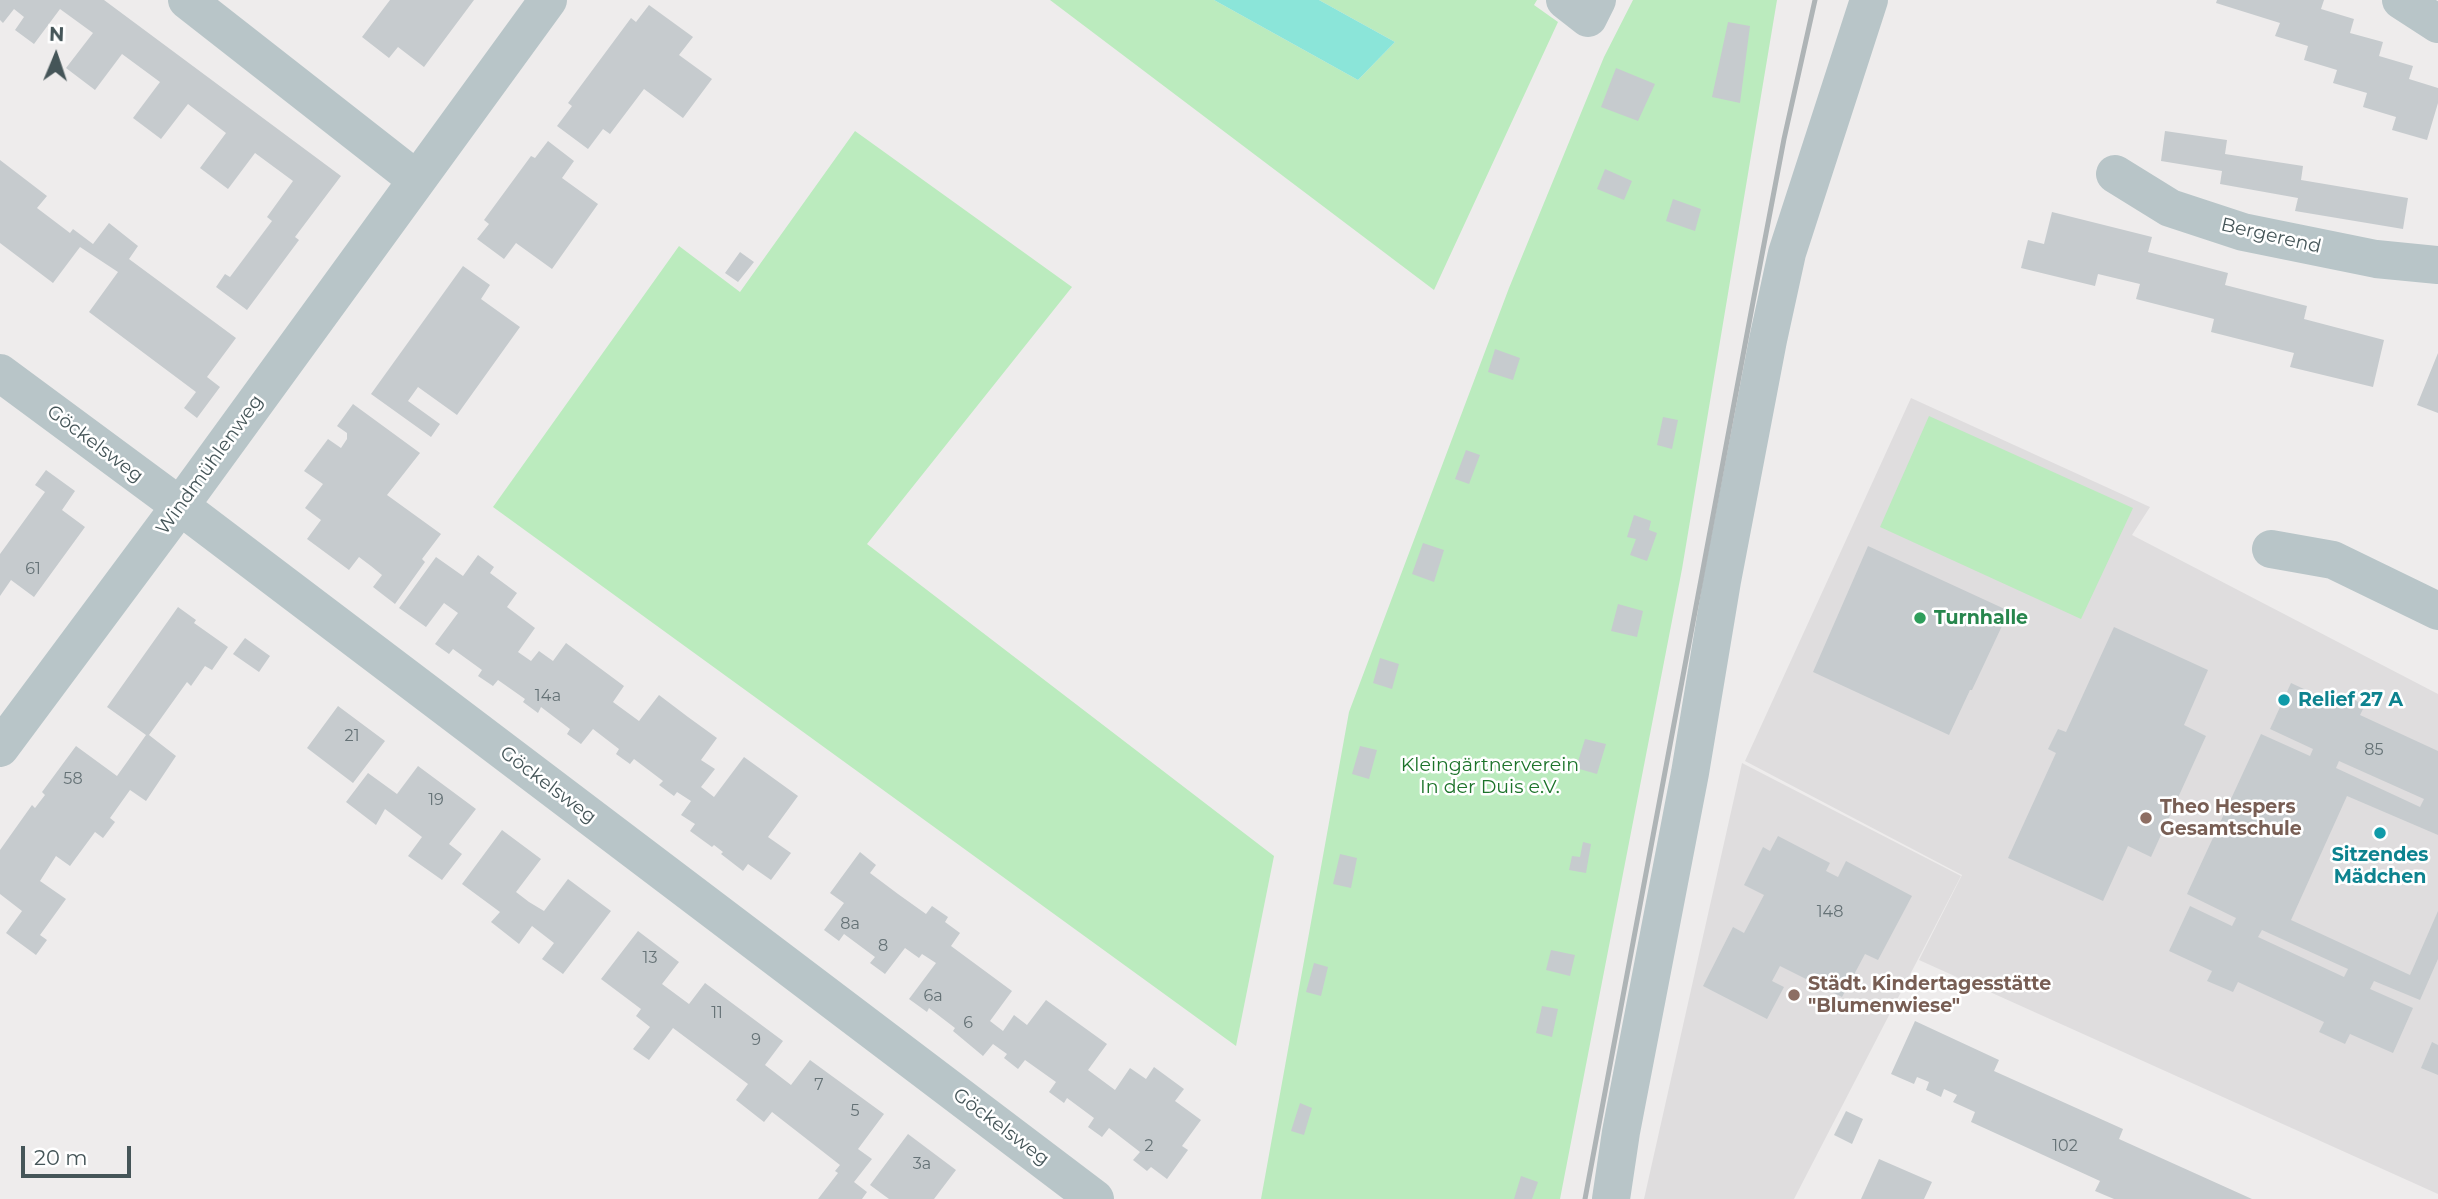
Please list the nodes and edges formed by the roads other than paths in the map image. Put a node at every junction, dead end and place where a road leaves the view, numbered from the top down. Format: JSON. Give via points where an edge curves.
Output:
{"nodes":[{"id":1,"x":187,"y":0,"type":"edge"},
{"id":2,"x":548,"y":0,"type":"edge"},
{"id":3,"x":1565,"y":0,"type":"edge"},
{"id":4,"x":1597,"y":0,"type":"edge"},
{"id":5,"x":1869,"y":0,"type":"edge"},
{"id":6,"x":2401,"y":0,"type":"edge"},
{"id":7,"x":2438,"y":24,"type":"edge"},
{"id":8,"x":2115,"y":174,"type":"dead end"},
{"id":9,"x":417,"y":180,"type":"junction"},
{"id":10,"x":2438,"y":265,"type":"edge"},
{"id":11,"x":0,"y":373,"type":"edge"},
{"id":12,"x":180,"y":506,"type":"junction"},
{"id":13,"x":2271,"y":549,"type":"dead end"},
{"id":14,"x":2438,"y":611,"type":"edge"},
{"id":15,"x":0,"y":748,"type":"edge"},
{"id":16,"x":1095,"y":1199,"type":"edge"},
{"id":17,"x":1611,"y":1199,"type":"edge"}],
"edges":[{"from":1,"to":9,"type":"street"},
{"from":2,"to":9,"type":"street","name":"Windmühlenweg"},
{"from":3,"to":4,"type":"street","via":[[1588,18]]},
{"from":5,"to":17,"type":"street","via":[[1787,253],[1770,328]]},
{"from":6,"to":7,"type":"street"},
{"from":8,"to":10,"type":"street","name":"Bergerend","via":[[2170,208],[2243,232]]},
{"from":9,"to":12,"type":"street","name":"Windmühlenweg"},
{"from":11,"to":12,"type":"street","name":"Göckelsweg"},
{"from":12,"to":15,"type":"street","name":"Windmühlenweg"},
{"from":12,"to":16,"type":"street","name":"Göckelsweg"},
{"from":13,"to":14,"type":"street","via":[[2333,560]]}]}
